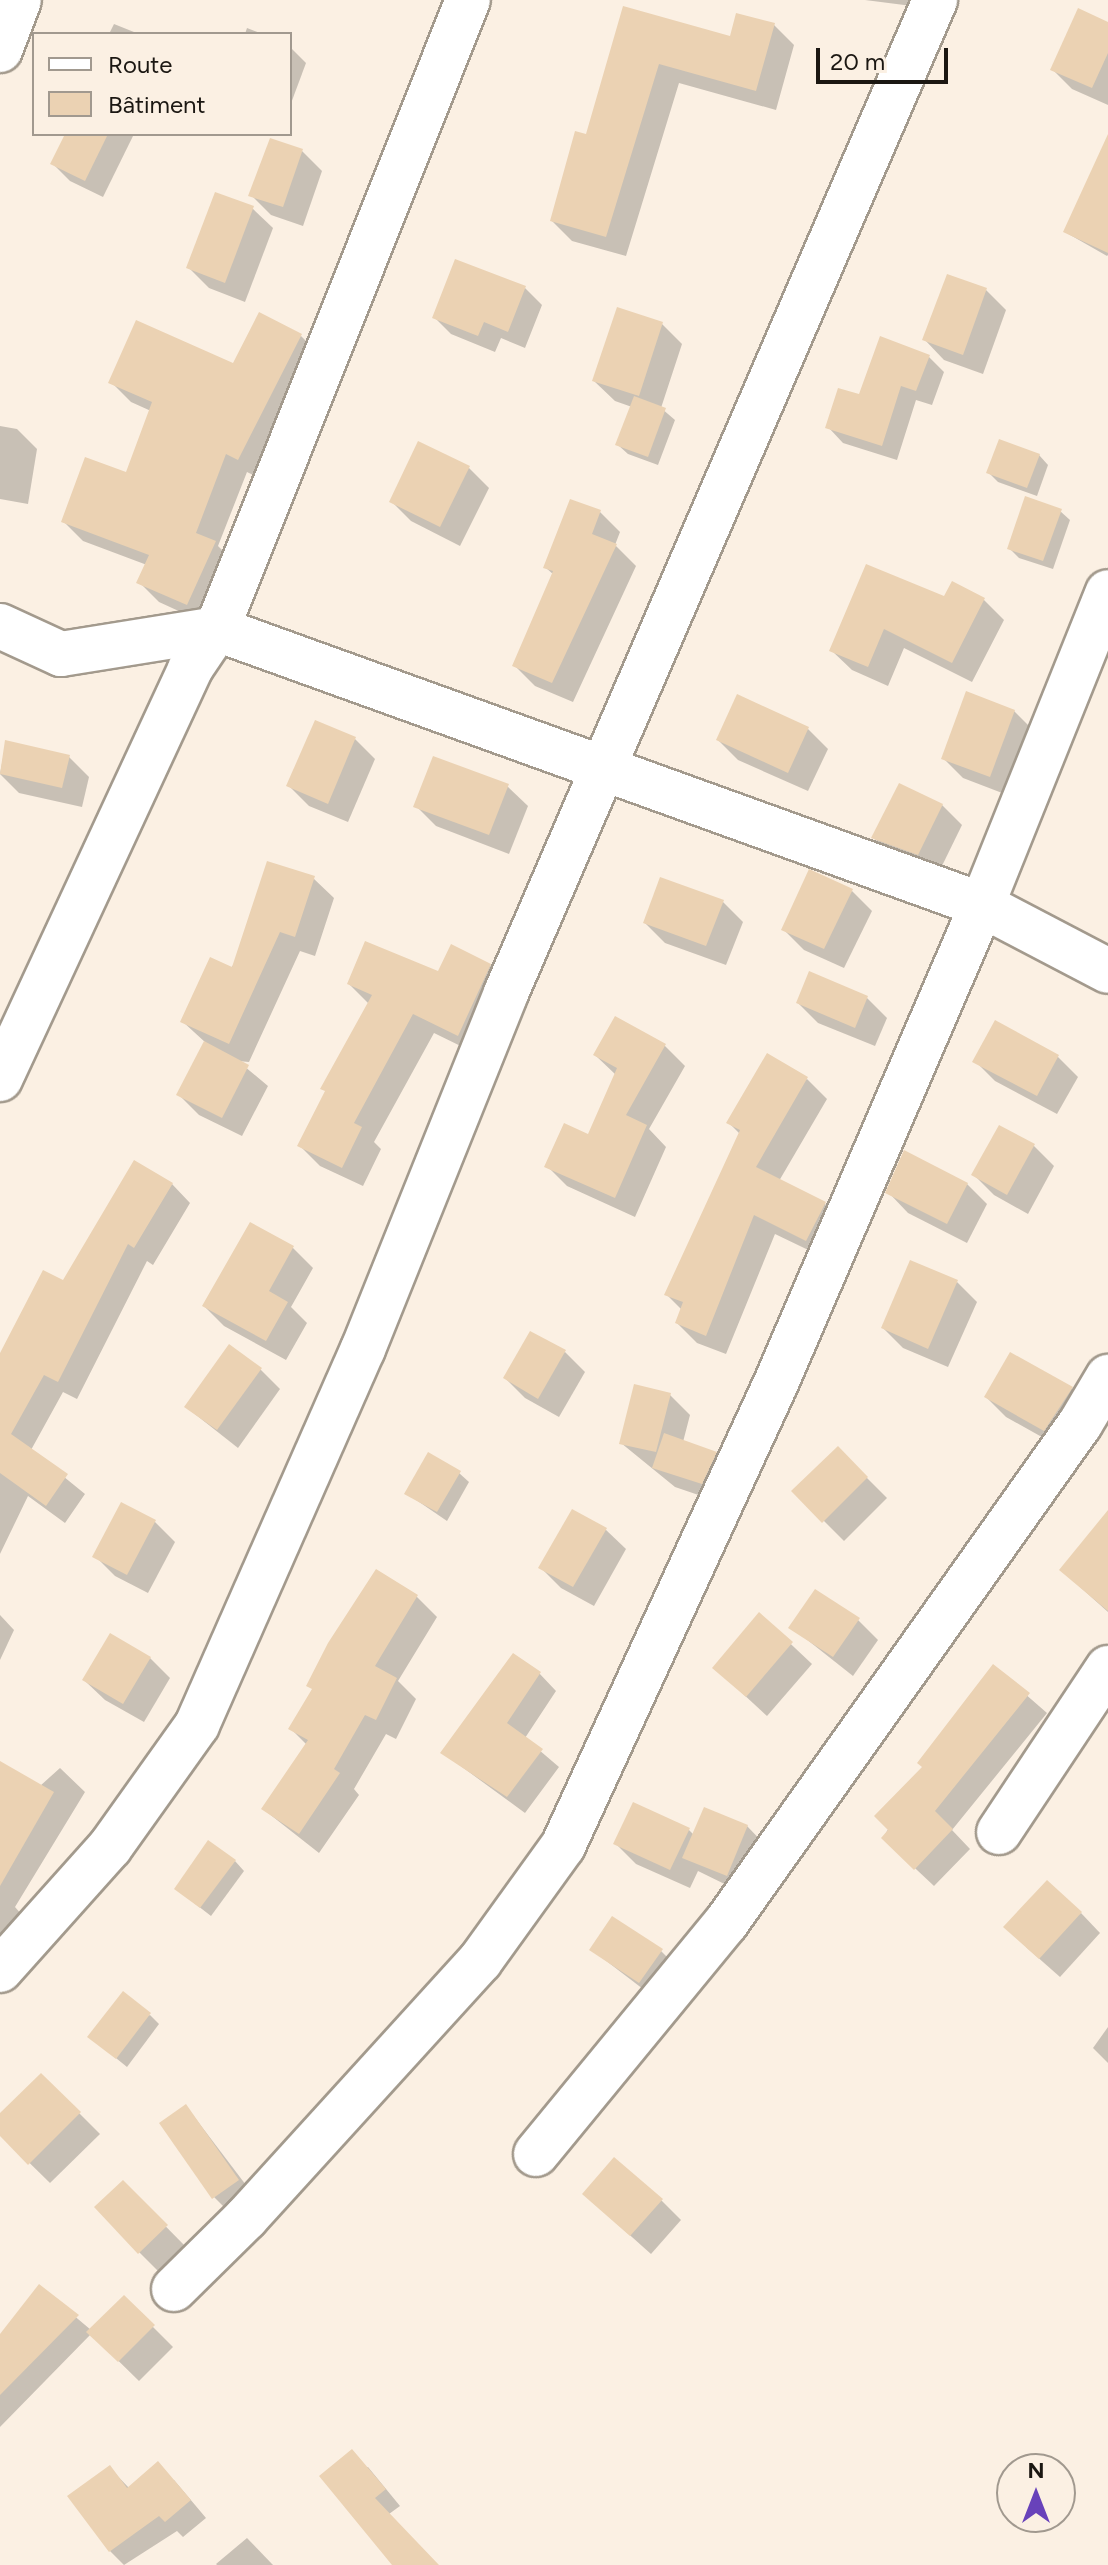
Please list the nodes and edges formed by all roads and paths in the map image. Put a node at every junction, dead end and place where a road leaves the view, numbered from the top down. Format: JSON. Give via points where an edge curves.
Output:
{"nodes":[{"id":1,"x":19,"y":0,"type":"edge"},
{"id":2,"x":468,"y":0,"type":"edge"},
{"id":3,"x":935,"y":0,"type":"edge"},
{"id":4,"x":0,"y":50,"type":"edge"},
{"id":5,"x":1108,"y":592,"type":"edge"},
{"id":6,"x":0,"y":626,"type":"edge"},
{"id":7,"x":217,"y":629,"type":"junction"},
{"id":8,"x":604,"y":765,"type":"junction"},
{"id":9,"x":982,"y":905,"type":"junction"},
{"id":10,"x":1108,"y":971,"type":"edge"},
{"id":11,"x":0,"y":1079,"type":"edge"},
{"id":12,"x":1108,"y":1377,"type":"edge"},
{"id":13,"x":1108,"y":1668,"type":"edge"},
{"id":14,"x":999,"y":1832,"type":"dead end"},
{"id":15,"x":0,"y":1970,"type":"edge"},
{"id":16,"x":536,"y":2154,"type":"dead end"},
{"id":17,"x":174,"y":2289,"type":"dead end"}],
"edges":[{"from":1,"to":4,"type":"street"},
{"from":2,"to":7,"type":"street"},
{"from":3,"to":8,"type":"street"},
{"from":5,"to":9,"type":"street"},
{"from":6,"to":7,"type":"street","via":[[61,654]]},
{"from":7,"to":8,"type":"street"},
{"from":7,"to":11,"type":"street","via":[[190,669]]},
{"from":8,"to":9,"type":"street"},
{"from":8,"to":15,"type":"street","via":[[363,1349],[197,1725],[110,1847]]},
{"from":9,"to":10,"type":"street"},
{"from":9,"to":17,"type":"street","via":[[776,1383],[563,1846],[480,1961],[246,2218]]},
{"from":12,"to":16,"type":"street","via":[[1080,1424],[726,1923]]},
{"from":13,"to":14,"type":"street"}]}
